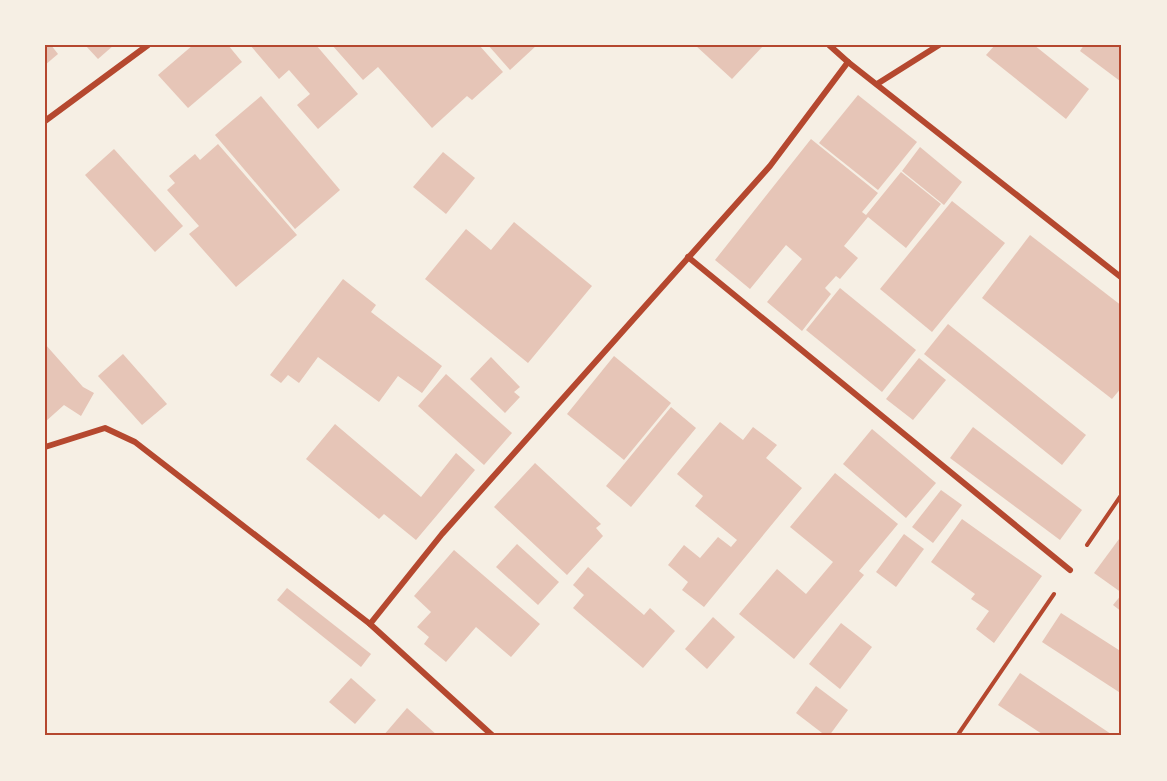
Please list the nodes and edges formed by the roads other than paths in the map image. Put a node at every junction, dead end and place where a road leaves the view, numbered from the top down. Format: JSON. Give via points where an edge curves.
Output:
{"nodes":[{"id":1,"x":148,"y":45,"type":"edge"},
{"id":2,"x":829,"y":45,"type":"edge"},
{"id":3,"x":939,"y":45,"type":"edge"},
{"id":4,"x":848,"y":62,"type":"junction"},
{"id":5,"x":877,"y":84,"type":"junction"},
{"id":6,"x":45,"y":121,"type":"edge"},
{"id":7,"x":688,"y":257,"type":"junction"},
{"id":8,"x":1122,"y":278,"type":"edge"},
{"id":9,"x":45,"y":447,"type":"edge"},
{"id":10,"x":1070,"y":570,"type":"road end"},
{"id":11,"x":370,"y":624,"type":"junction"},
{"id":12,"x":493,"y":736,"type":"edge"}],
"edges":[{"from":1,"to":6,"type":"street"},
{"from":2,"to":4,"type":"street"},
{"from":3,"to":5,"type":"street"},
{"from":4,"to":5,"type":"street"},
{"from":4,"to":7,"type":"street","via":[[770,166]]},
{"from":5,"to":8,"type":"street"},
{"from":7,"to":10,"type":"street"},
{"from":7,"to":11,"type":"street","via":[[442,534]]},
{"from":9,"to":11,"type":"street","via":[[105,428],[135,442]]},
{"from":11,"to":12,"type":"street"}]}
